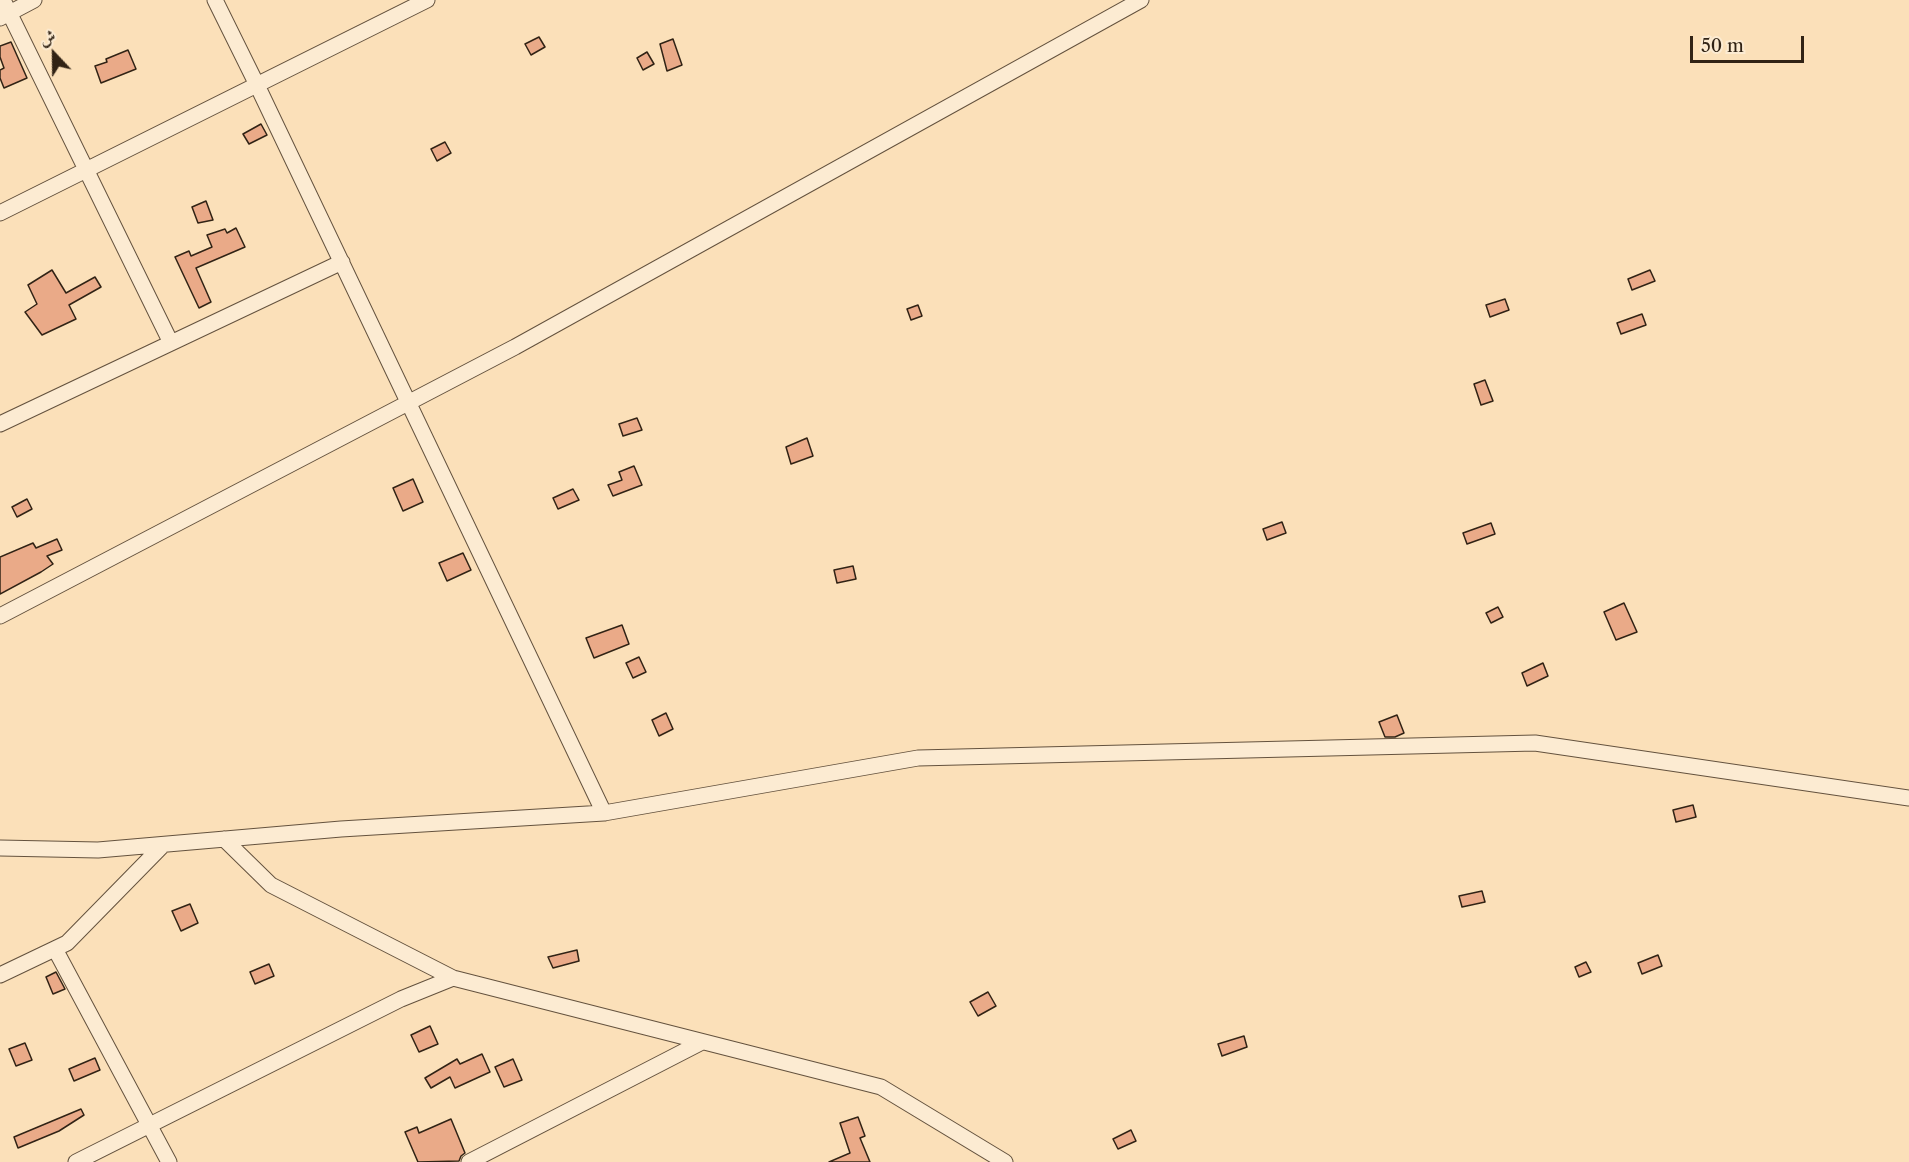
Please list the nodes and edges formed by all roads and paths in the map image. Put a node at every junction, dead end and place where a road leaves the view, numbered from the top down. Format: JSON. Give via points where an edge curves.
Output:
{"nodes":[{"id":1,"x":34,"y":0,"type":"edge"},
{"id":2,"x":215,"y":0,"type":"edge"},
{"id":3,"x":427,"y":0,"type":"edge"},
{"id":4,"x":1141,"y":0,"type":"edge"},
{"id":5,"x":4,"y":10,"type":"edge"},
{"id":6,"x":257,"y":85,"type":"junction"},
{"id":7,"x":86,"y":170,"type":"junction"},
{"id":8,"x":0,"y":213,"type":"edge"},
{"id":9,"x":342,"y":262,"type":"junction"},
{"id":10,"x":171,"y":343,"type":"junction"},
{"id":11,"x":408,"y":402,"type":"junction"},
{"id":12,"x":0,"y":424,"type":"edge"},
{"id":13,"x":0,"y":615,"type":"edge"},
{"id":14,"x":1909,"y":798,"type":"edge"},
{"id":15,"x":604,"y":813,"type":"junction"},
{"id":16,"x":224,"y":839,"type":"junction"},
{"id":17,"x":164,"y":845,"type":"junction"},
{"id":18,"x":0,"y":848,"type":"edge"},
{"id":19,"x":55,"y":949,"type":"junction"},
{"id":20,"x":0,"y":975,"type":"edge"},
{"id":21,"x":453,"y":978,"type":"junction"},
{"id":22,"x":702,"y":1042,"type":"junction"},
{"id":23,"x":149,"y":1125,"type":"junction"},
{"id":24,"x":76,"y":1162,"type":"edge"},
{"id":25,"x":169,"y":1162,"type":"edge"},
{"id":26,"x":470,"y":1162,"type":"edge"},
{"id":27,"x":1005,"y":1162,"type":"edge"}],
"edges":[{"from":1,"to":5,"type":"street"},
{"from":2,"to":6,"type":"street"},
{"from":3,"to":6,"type":"street"},
{"from":4,"to":11,"type":"street"},
{"from":5,"to":7,"type":"street"},
{"from":6,"to":7,"type":"street"},
{"from":6,"to":9,"type":"street"},
{"from":7,"to":8,"type":"street"},
{"from":7,"to":10,"type":"street"},
{"from":9,"to":10,"type":"street"},
{"from":9,"to":11,"type":"street"},
{"from":10,"to":12,"type":"street"},
{"from":11,"to":13,"type":"street"},
{"from":11,"to":15,"type":"street"},
{"from":14,"to":15,"type":"street","via":[[1535,743],[918,758]]},
{"from":15,"to":16,"type":"street"},
{"from":16,"to":17,"type":"street"},
{"from":16,"to":21,"type":"street","via":[[271,885]]},
{"from":17,"to":18,"type":"street","via":[[98,850]]},
{"from":17,"to":19,"type":"street","via":[[67,943]]},
{"from":19,"to":20,"type":"street"},
{"from":19,"to":23,"type":"street"},
{"from":21,"to":22,"type":"street"},
{"from":21,"to":23,"type":"street","via":[[401,999]]},
{"from":22,"to":26,"type":"street"},
{"from":22,"to":27,"type":"street","via":[[881,1087]]},
{"from":23,"to":24,"type":"street"},
{"from":23,"to":25,"type":"street"}]}
